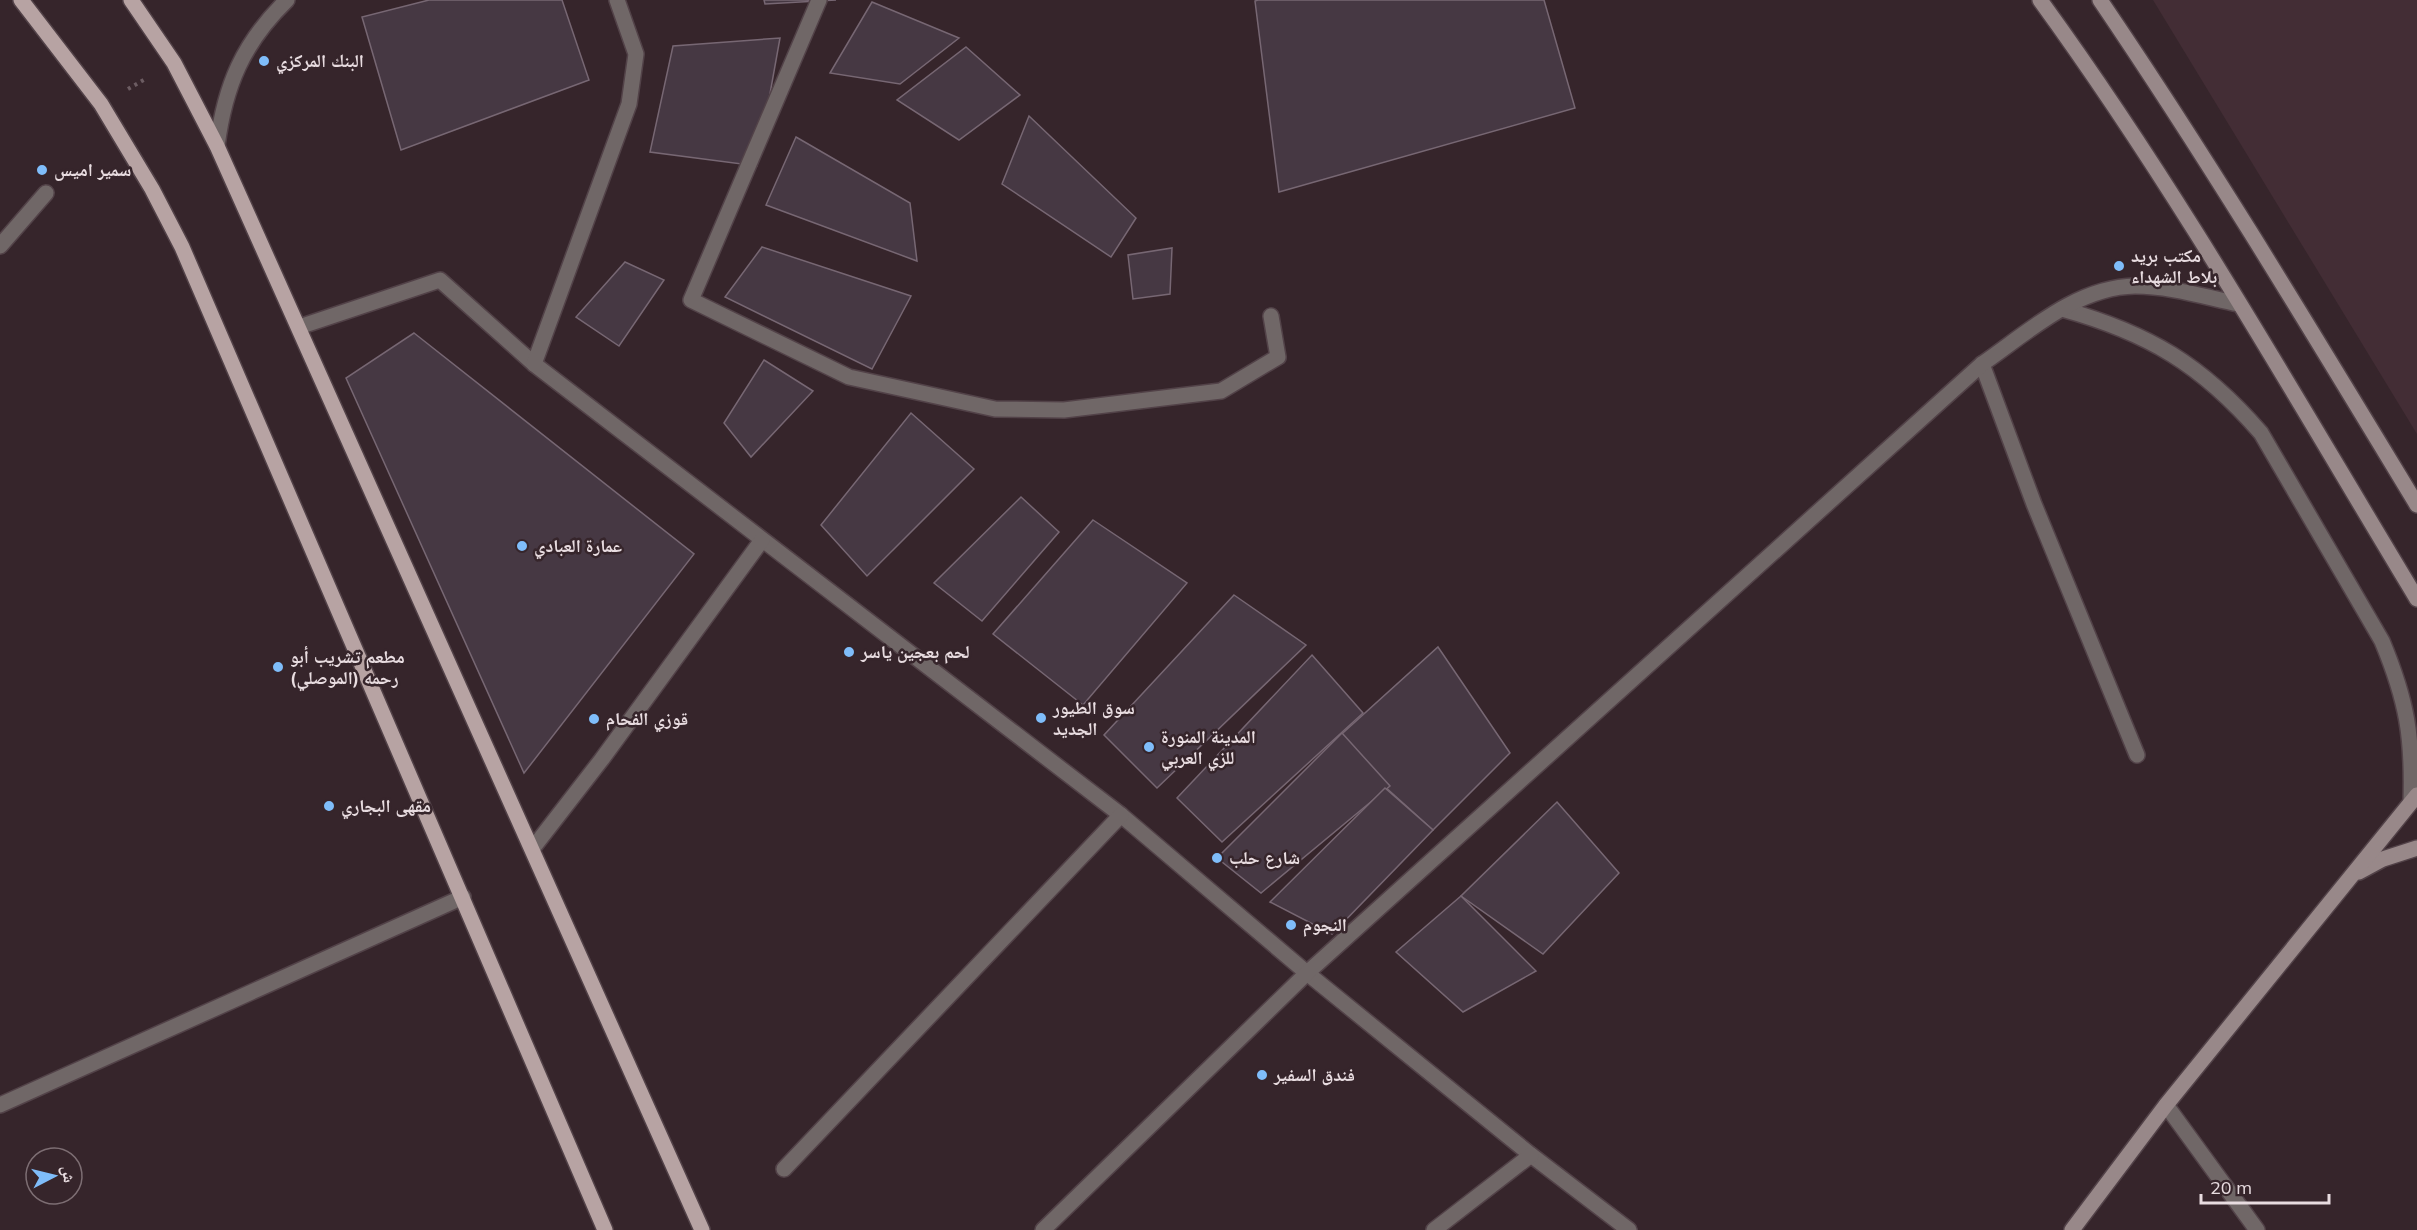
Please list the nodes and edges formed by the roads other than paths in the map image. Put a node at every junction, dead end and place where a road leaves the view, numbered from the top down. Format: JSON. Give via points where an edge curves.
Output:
{"nodes":[{"id":1,"x":21,"y":0,"type":"edge"},
{"id":2,"x":131,"y":0,"type":"edge"},
{"id":3,"x":287,"y":0,"type":"edge"},
{"id":4,"x":617,"y":0,"type":"edge"},
{"id":5,"x":819,"y":0,"type":"edge"},
{"id":6,"x":2040,"y":0,"type":"edge"},
{"id":7,"x":2100,"y":0,"type":"edge"},
{"id":8,"x":218,"y":146,"type":"junction"},
{"id":9,"x":46,"y":193,"type":"dead end"},
{"id":10,"x":0,"y":246,"type":"edge"},
{"id":11,"x":2239,"y":304,"type":"junction"},
{"id":12,"x":2062,"y":309,"type":"junction"},
{"id":13,"x":1271,"y":316,"type":"dead end"},
{"id":14,"x":299,"y":327,"type":"junction"},
{"id":15,"x":534,"y":364,"type":"junction"},
{"id":16,"x":1982,"y":364,"type":"junction"},
{"id":17,"x":2417,"y":505,"type":"edge"},
{"id":18,"x":762,"y":540,"type":"junction"},
{"id":19,"x":2417,"y":599,"type":"edge"},
{"id":20,"x":2137,"y":755,"type":"dead end"},
{"id":21,"x":2414,"y":798,"type":"edge"},
{"id":22,"x":1121,"y":815,"type":"junction"},
{"id":23,"x":533,"y":848,"type":"junction"},
{"id":24,"x":2417,"y":848,"type":"edge"},
{"id":25,"x":2352,"y":875,"type":"junction"},
{"id":26,"x":463,"y":897,"type":"junction"},
{"id":27,"x":1307,"y":973,"type":"junction"},
{"id":28,"x":0,"y":1105,"type":"edge"},
{"id":29,"x":2166,"y":1105,"type":"junction"},
{"id":30,"x":1531,"y":1155,"type":"junction"},
{"id":31,"x":784,"y":1169,"type":"dead end"},
{"id":32,"x":605,"y":1230,"type":"edge"},
{"id":33,"x":702,"y":1230,"type":"edge"},
{"id":34,"x":1043,"y":1230,"type":"edge"},
{"id":35,"x":1434,"y":1230,"type":"edge"},
{"id":36,"x":1629,"y":1230,"type":"edge"},
{"id":37,"x":2072,"y":1230,"type":"edge"},
{"id":38,"x":2257,"y":1230,"type":"edge"}],
"edges":[{"from":1,"to":26,"type":"main road","via":[[101,104],[182,247]]},
{"from":2,"to":8,"type":"main road","via":[[174,63]]},
{"from":3,"to":8,"type":"street","via":[[251,41],[238,65],[228,91]]},
{"from":4,"to":15,"type":"street","via":[[636,54],[629,104]]},
{"from":5,"to":13,"type":"street","via":[[692,300],[849,377],[995,409],[1064,410],[1221,391],[1278,357]]},
{"from":6,"to":11,"type":"main road","via":[[2155,166]]},
{"from":7,"to":17,"type":"main road","via":[[2235,205]]},
{"from":8,"to":14,"type":"main road"},
{"from":9,"to":10,"type":"street"},
{"from":11,"to":12,"type":"street","via":[[2134,286],[2109,289]]},
{"from":11,"to":19,"type":"main road"},
{"from":12,"to":16,"type":"street"},
{"from":12,"to":21,"type":"street","via":[[2138,334],[2173,353],[2220,389],[2261,432],[2382,641],[2406,711]]},
{"from":14,"to":15,"type":"street","via":[[440,280]]},
{"from":14,"to":23,"type":"main road"},
{"from":15,"to":18,"type":"street"},
{"from":16,"to":20,"type":"street","via":[[2034,504]]},
{"from":16,"to":27,"type":"street"},
{"from":18,"to":22,"type":"street"},
{"from":18,"to":23,"type":"street"},
{"from":21,"to":25,"type":"main road"},
{"from":22,"to":27,"type":"street"},
{"from":22,"to":31,"type":"street"},
{"from":23,"to":33,"type":"main road"},
{"from":24,"to":25,"type":"main road"},
{"from":25,"to":29,"type":"main road"},
{"from":26,"to":28,"type":"street"},
{"from":26,"to":32,"type":"main road"},
{"from":27,"to":30,"type":"street"},
{"from":27,"to":34,"type":"street"},
{"from":29,"to":37,"type":"main road"},
{"from":29,"to":38,"type":"street"},
{"from":30,"to":35,"type":"street"},
{"from":30,"to":36,"type":"street"}]}
